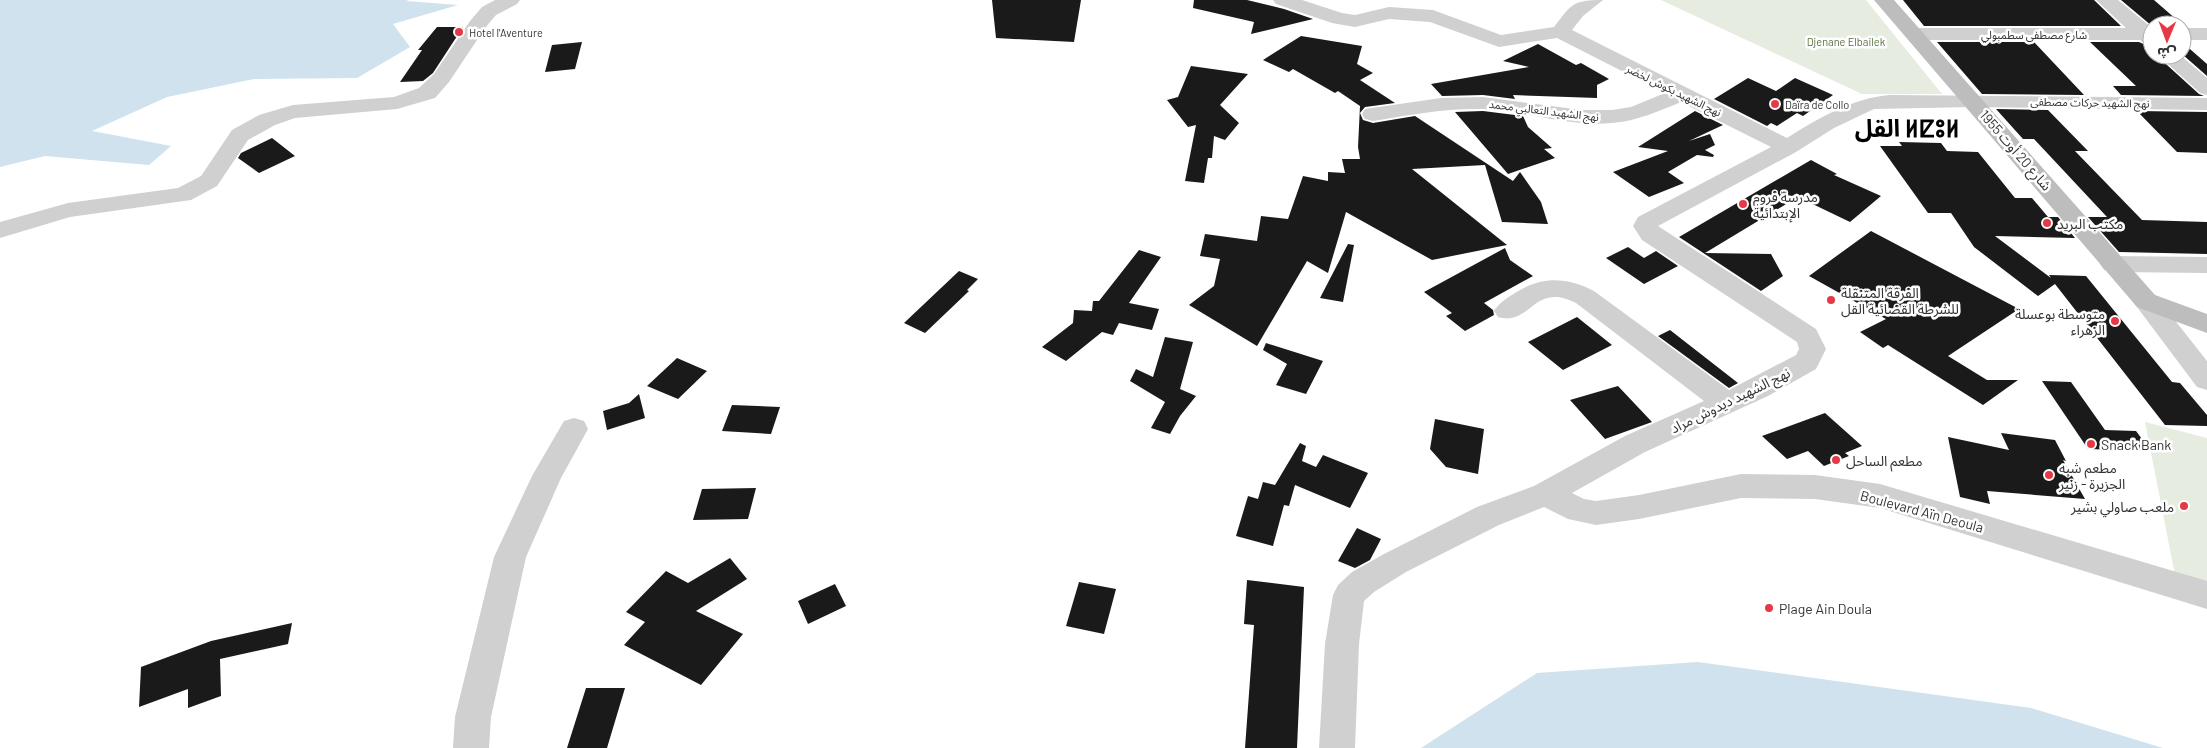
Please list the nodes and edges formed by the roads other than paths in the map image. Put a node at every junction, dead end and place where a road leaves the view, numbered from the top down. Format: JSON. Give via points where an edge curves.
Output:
{"nodes":[{"id":1,"x":510,"y":0,"type":"edge"},
{"id":2,"x":1283,"y":0,"type":"edge"},
{"id":3,"x":1593,"y":0,"type":"edge"},
{"id":4,"x":1884,"y":0,"type":"edge"},
{"id":5,"x":2106,"y":0,"type":"edge"},
{"id":6,"x":2142,"y":29,"type":"edge"},
{"id":7,"x":1560,"y":32,"type":"junction"},
{"id":8,"x":1916,"y":34,"type":"junction"},
{"id":9,"x":2192,"y":34,"type":"edge"},
{"id":10,"x":2207,"y":34,"type":"edge"},
{"id":11,"x":2142,"y":36,"type":"edge"},
{"id":12,"x":2179,"y":65,"type":"edge"},
{"id":13,"x":2207,"y":89,"type":"edge"},
{"id":14,"x":1681,"y":94,"type":"junction"},
{"id":15,"x":1973,"y":101,"type":"junction"},
{"id":16,"x":2207,"y":104,"type":"edge"},
{"id":17,"x":1373,"y":114,"type":"dead end"},
{"id":18,"x":1788,"y":147,"type":"junction"},
{"id":19,"x":0,"y":230,"type":"edge"},
{"id":20,"x":2114,"y":264,"type":"junction"},
{"id":21,"x":2207,"y":265,"type":"edge"},
{"id":22,"x":2146,"y":301,"type":"junction"},
{"id":23,"x":1507,"y":311,"type":"dead end"},
{"id":24,"x":2207,"y":324,"type":"edge"},
{"id":25,"x":2207,"y":380,"type":"edge"},
{"id":26,"x":1726,"y":403,"type":"junction"},
{"id":27,"x":574,"y":430,"type":"dead end"},
{"id":28,"x":1545,"y":494,"type":"junction"},
{"id":29,"x":2207,"y":595,"type":"edge"},
{"id":30,"x":471,"y":748,"type":"edge"},
{"id":31,"x":1337,"y":748,"type":"edge"}],
"edges":[{"from":1,"to":19,"type":"street","via":[[489,11],[428,93],[396,103],[293,112],[267,120],[240,134],[208,181],[195,190],[68,210]]},
{"from":2,"to":7,"type":"street","via":[[1348,20],[1389,13],[1433,16],[1499,41]]},
{"from":3,"to":7,"type":"street","via":[[1576,12]]},
{"from":4,"to":8,"type":"street","name":"شارع 20 أوت 1955"},
{"from":5,"to":6,"type":"street"},
{"from":7,"to":14,"type":"street","name":"نهج الشهيد بكوش لخضر"},
{"from":8,"to":11,"type":"street","name":"شارع مصطفى سطمبولي"},
{"from":8,"to":15,"type":"street","name":"شارع 20 أوت 1955"},
{"from":9,"to":10,"type":"street"},
{"from":12,"to":13,"type":"street"},
{"from":14,"to":17,"type":"street","name":"نهج الشهيد التعالبي محمد","via":[[1644,109],[1612,117],[1483,103]]},
{"from":14,"to":18,"type":"street","name":"نهج الشهيد بكوش لخضر"},
{"from":15,"to":16,"type":"street","name":"نهج الشهيد حركات مصطفى"},
{"from":15,"to":18,"type":"street","name":"نهج الشهيد ديدوش مراد","via":[[1870,103],[1826,123]]},
{"from":15,"to":20,"type":"street","name":"شارع 20 أوت 1955"},
{"from":18,"to":26,"type":"street","name":"نهج الشهيد ديدوش مراد","via":[[1647,222],[1645,226],[1651,234],[1807,336],[1812,343],[1812,355],[1806,362]]},
{"from":20,"to":21,"type":"street"},
{"from":20,"to":22,"type":"street","name":"شارع 20 أوت 1955"},
{"from":22,"to":24,"type":"street"},
{"from":22,"to":25,"type":"street"},
{"from":23,"to":26,"type":"street","via":[[1534,293],[1555,286],[1570,287]]},
{"from":26,"to":28,"type":"street","name":"نهج الشهيد ديدوش مراد","via":[[1635,444]]},
{"from":27,"to":30,"type":"street","via":[[547,476],[510,557],[472,716]]},
{"from":28,"to":29,"type":"street","name":"Boulevard Aïn Deoula","via":[[1579,510],[1596,513],[1639,508],[1741,486],[1815,487],[1880,496]]},
{"from":28,"to":31,"type":"street","name":"نهج الشهيد ديدوش مراد","via":[[1488,516],[1395,562],[1349,595],[1342,644]]}]}
